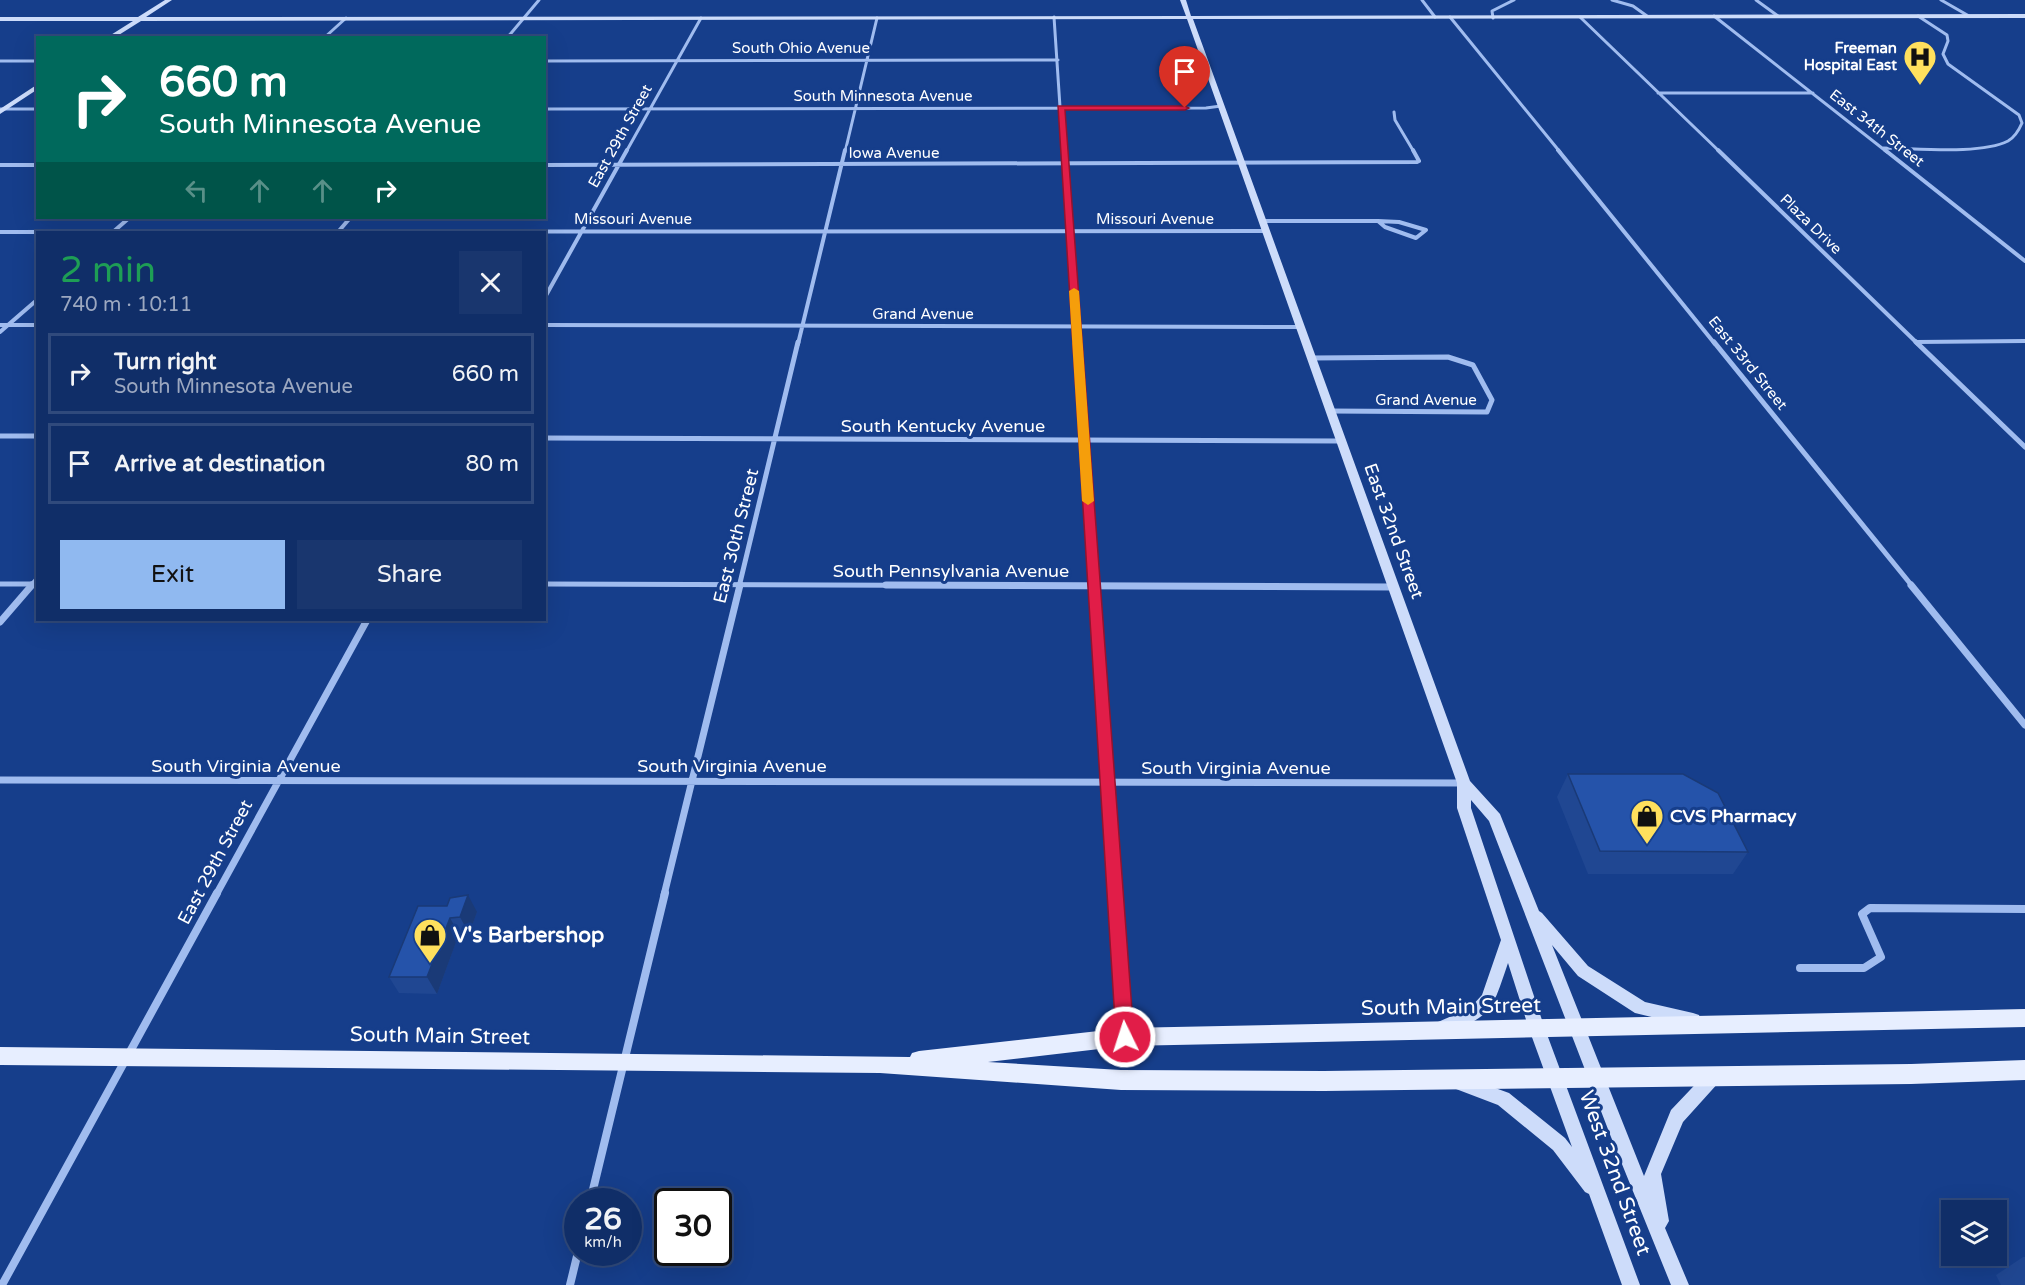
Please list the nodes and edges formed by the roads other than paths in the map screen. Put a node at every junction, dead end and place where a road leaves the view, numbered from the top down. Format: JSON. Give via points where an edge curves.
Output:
{"nodes":[{"id":1,"x":169,"y":0,"type":"edge"},
{"id":2,"x":539,"y":0,"type":"edge"},
{"id":3,"x":1183,"y":0,"type":"edge"},
{"id":4,"x":1422,"y":0,"type":"edge"},
{"id":5,"x":1514,"y":0,"type":"edge"},
{"id":6,"x":1612,"y":0,"type":"edge"},
{"id":7,"x":1756,"y":0,"type":"edge"},
{"id":8,"x":1941,"y":0,"type":"edge"},
{"id":9,"x":1647,"y":16,"type":"junction"},
{"id":10,"x":1714,"y":16,"type":"junction"},
{"id":11,"x":1778,"y":16,"type":"junction"},
{"id":12,"x":1918,"y":16,"type":"junction"},
{"id":13,"x":1969,"y":16,"type":"junction"},
{"id":14,"x":2025,"y":16,"type":"edge"},
{"id":15,"x":1189,"y":17,"type":"junction"},
{"id":16,"x":1435,"y":17,"type":"junction"},
{"id":17,"x":1450,"y":17,"type":"junction"},
{"id":18,"x":1580,"y":17,"type":"junction"},
{"id":19,"x":137,"y":18,"type":"junction"},
{"id":20,"x":346,"y":18,"type":"junction"},
{"id":21,"x":524,"y":18,"type":"junction"},
{"id":22,"x":701,"y":18,"type":"junction"},
{"id":23,"x":877,"y":18,"type":"junction"},
{"id":24,"x":1054,"y":18,"type":"junction"},
{"id":25,"x":1493,"y":18,"type":"junction"},
{"id":26,"x":0,"y":19,"type":"edge"},
{"id":27,"x":112,"y":36,"type":"edge"},
{"id":28,"x":326,"y":36,"type":"edge"},
{"id":29,"x":509,"y":36,"type":"edge"},
{"id":30,"x":546,"y":60,"type":"edge"},
{"id":31,"x":678,"y":60,"type":"junction"},
{"id":32,"x":868,"y":60,"type":"junction"},
{"id":33,"x":1058,"y":60,"type":"junction"},
{"id":34,"x":0,"y":61,"type":"edge"},
{"id":35,"x":36,"y":61,"type":"edge"},
{"id":36,"x":36,"y":87,"type":"edge"},
{"id":37,"x":1658,"y":93,"type":"junction"},
{"id":38,"x":1813,"y":93,"type":"junction"},
{"id":39,"x":1221,"y":106,"type":"junction"},
{"id":40,"x":651,"y":108,"type":"junction"},
{"id":41,"x":856,"y":108,"type":"junction"},
{"id":42,"x":1061,"y":108,"type":"junction"},
{"id":43,"x":36,"y":109,"type":"edge"},
{"id":44,"x":546,"y":109,"type":"edge"},
{"id":45,"x":1,"y":110,"type":"edge"},
{"id":46,"x":1394,"y":112,"type":"dead end"},
{"id":47,"x":1883,"y":148,"type":"junction"},
{"id":48,"x":0,"y":165,"type":"edge"},
{"id":49,"x":36,"y":165,"type":"edge"},
{"id":50,"x":546,"y":165,"type":"edge"},
{"id":51,"x":619,"y":165,"type":"junction"},
{"id":52,"x":842,"y":165,"type":"junction"},
{"id":53,"x":1065,"y":165,"type":"junction"},
{"id":54,"x":1243,"y":165,"type":"junction"},
{"id":55,"x":128,"y":219,"type":"edge"},
{"id":56,"x":349,"y":219,"type":"edge"},
{"id":57,"x":1378,"y":221,"type":"junction"},
{"id":58,"x":1264,"y":226,"type":"junction"},
{"id":59,"x":114,"y":231,"type":"edge"},
{"id":60,"x":339,"y":231,"type":"edge"},
{"id":61,"x":546,"y":231,"type":"edge"},
{"id":62,"x":582,"y":231,"type":"junction"},
{"id":63,"x":826,"y":231,"type":"junction"},
{"id":64,"x":1070,"y":231,"type":"junction"},
{"id":65,"x":0,"y":232,"type":"edge"},
{"id":66,"x":36,"y":232,"type":"edge"},
{"id":67,"x":2025,"y":261,"type":"edge"},
{"id":68,"x":546,"y":295,"type":"edge"},
{"id":69,"x":36,"y":301,"type":"edge"},
{"id":70,"x":36,"y":325,"type":"edge"},
{"id":71,"x":546,"y":325,"type":"edge"},
{"id":72,"x":803,"y":325,"type":"junction"},
{"id":73,"x":0,"y":326,"type":"edge"},
{"id":74,"x":8,"y":326,"type":"junction"},
{"id":75,"x":1076,"y":326,"type":"junction"},
{"id":76,"x":1301,"y":327,"type":"junction"},
{"id":77,"x":0,"y":332,"type":"edge"},
{"id":78,"x":2025,"y":341,"type":"edge"},
{"id":79,"x":1916,"y":342,"type":"junction"},
{"id":80,"x":1311,"y":358,"type":"junction"},
{"id":81,"x":1330,"y":411,"type":"junction"},
{"id":82,"x":0,"y":436,"type":"edge"},
{"id":83,"x":36,"y":436,"type":"edge"},
{"id":84,"x":546,"y":438,"type":"edge"},
{"id":85,"x":776,"y":439,"type":"junction"},
{"id":86,"x":1084,"y":440,"type":"junction"},
{"id":87,"x":1341,"y":441,"type":"junction"},
{"id":88,"x":2025,"y":447,"type":"edge"},
{"id":89,"x":36,"y":582,"type":"edge"},
{"id":90,"x":0,"y":584,"type":"edge"},
{"id":91,"x":546,"y":584,"type":"edge"},
{"id":92,"x":739,"y":585,"type":"junction"},
{"id":93,"x":1094,"y":587,"type":"junction"},
{"id":94,"x":1393,"y":587,"type":"junction"},
{"id":95,"x":365,"y":621,"type":"edge"},
{"id":96,"x":0,"y":622,"type":"edge"},
{"id":97,"x":2025,"y":724,"type":"edge"},
{"id":98,"x":0,"y":780,"type":"edge"},
{"id":99,"x":691,"y":780,"type":"junction"},
{"id":100,"x":276,"y":781,"type":"junction"},
{"id":101,"x":1108,"y":783,"type":"junction"},
{"id":102,"x":1464,"y":783,"type":"junction"},
{"id":103,"x":1531,"y":909,"type":"junction"},
{"id":104,"x":2025,"y":909,"type":"edge"},
{"id":105,"x":1508,"y":940,"type":"junction"},
{"id":106,"x":1800,"y":968,"type":"dead end"},
{"id":107,"x":2025,"y":1018,"type":"edge"},
{"id":108,"x":1712,"y":1024,"type":"junction"},
{"id":109,"x":1576,"y":1028,"type":"junction"},
{"id":110,"x":1537,"y":1029,"type":"junction"},
{"id":111,"x":1434,"y":1031,"type":"junction"},
{"id":112,"x":1125,"y":1037,"type":"junction"},
{"id":113,"x":0,"y":1056,"type":"edge"},
{"id":114,"x":126,"y":1057,"type":"junction"},
{"id":115,"x":623,"y":1062,"type":"junction"},
{"id":116,"x":880,"y":1064,"type":"junction"},
{"id":117,"x":2025,"y":1070,"type":"edge"},
{"id":118,"x":1714,"y":1076,"type":"junction"},
{"id":119,"x":1556,"y":1077,"type":"junction"},
{"id":120,"x":1596,"y":1077,"type":"junction"},
{"id":121,"x":1447,"y":1079,"type":"junction"},
{"id":122,"x":593,"y":1188,"type":"edge"},
{"id":123,"x":1599,"y":1197,"type":"junction"},
{"id":124,"x":1663,"y":1243,"type":"junction"},
{"id":125,"x":575,"y":1266,"type":"edge"},
{"id":126,"x":2,"y":1285,"type":"edge"},
{"id":127,"x":570,"y":1285,"type":"edge"},
{"id":128,"x":1631,"y":1285,"type":"edge"},
{"id":129,"x":1680,"y":1285,"type":"edge"}],
"edges":[{"from":1,"to":19,"type":"street"},
{"from":2,"to":21,"type":"street"},
{"from":3,"to":15,"type":"street","name":"East 32nd Street"},
{"from":4,"to":16,"type":"street"},
{"from":5,"to":25,"type":"street","via":[[1492,10]]},
{"from":6,"to":9,"type":"street","via":[[1633,6]]},
{"from":7,"to":11,"type":"street"},
{"from":8,"to":13,"type":"street"},
{"from":9,"to":10,"type":"street"},
{"from":9,"to":18,"type":"street"},
{"from":10,"to":11,"type":"street"},
{"from":10,"to":38,"type":"street","name":"East 34th Street"},
{"from":11,"to":12,"type":"street"},
{"from":12,"to":13,"type":"street"},
{"from":12,"to":47,"type":"street","via":[[1947,35],[1943,54],[1948,64],[2019,115],[2022,123],[2016,135],[1999,144]]},
{"from":13,"to":14,"type":"street"},
{"from":15,"to":16,"type":"street"},
{"from":15,"to":24,"type":"street"},
{"from":15,"to":39,"type":"street","name":"East 32nd Street"},
{"from":16,"to":17,"type":"street"},
{"from":17,"to":25,"type":"street"},
{"from":17,"to":97,"type":"street","name":"East 33rd Street"},
{"from":18,"to":25,"type":"street"},
{"from":18,"to":37,"type":"street","name":"Plaza Drive"},
{"from":19,"to":20,"type":"street"},
{"from":19,"to":26,"type":"street"},
{"from":19,"to":27,"type":"street"},
{"from":20,"to":21,"type":"street"},
{"from":20,"to":28,"type":"street"},
{"from":21,"to":22,"type":"street"},
{"from":21,"to":29,"type":"street"},
{"from":22,"to":23,"type":"street"},
{"from":22,"to":31,"type":"street","name":"East 29th Street"},
{"from":23,"to":24,"type":"street"},
{"from":23,"to":32,"type":"street","name":"East 30th Street"},
{"from":24,"to":33,"type":"street"},
{"from":30,"to":31,"type":"street","name":"South Ohio Avenue"},
{"from":31,"to":32,"type":"street","name":"South Ohio Avenue"},
{"from":31,"to":40,"type":"street","name":"East 29th Street"},
{"from":32,"to":33,"type":"street","name":"South Ohio Avenue"},
{"from":32,"to":41,"type":"street","name":"East 30th Street"},
{"from":33,"to":42,"type":"street"},
{"from":34,"to":35,"type":"street"},
{"from":36,"to":45,"type":"street"},
{"from":37,"to":38,"type":"street"},
{"from":37,"to":79,"type":"street","name":"Plaza Drive"},
{"from":38,"to":47,"type":"street","name":"East 34th Street"},
{"from":39,"to":42,"type":"street","name":"South Minnesota Avenue"},
{"from":39,"to":54,"type":"street","name":"East 32nd Street"},
{"from":40,"to":41,"type":"street","name":"South Minnesota Avenue"},
{"from":40,"to":44,"type":"street","name":"South Minnesota Avenue"},
{"from":40,"to":51,"type":"street","name":"East 29th Street"},
{"from":41,"to":42,"type":"street","name":"South Minnesota Avenue"},
{"from":41,"to":52,"type":"street","name":"East 30th Street"},
{"from":42,"to":53,"type":"street"},
{"from":43,"to":45,"type":"street"},
{"from":46,"to":54,"type":"street","name":"Iowa Avenue","via":[[1417,162]]},
{"from":47,"to":67,"type":"street","name":"East 34th Street"},
{"from":48,"to":49,"type":"street"},
{"from":50,"to":51,"type":"street","name":"Iowa Avenue"},
{"from":51,"to":52,"type":"street","name":"Iowa Avenue"},
{"from":51,"to":62,"type":"street","name":"East 29th Street"},
{"from":52,"to":53,"type":"street","name":"Iowa Avenue"},
{"from":52,"to":63,"type":"street","name":"East 30th Street"},
{"from":53,"to":54,"type":"street","name":"Iowa Avenue"},
{"from":53,"to":64,"type":"street"},
{"from":54,"to":58,"type":"street","name":"East 32nd Street"},
{"from":55,"to":59,"type":"street"},
{"from":56,"to":60,"type":"street"},
{"from":57,"to":57,"type":"street","name":"Missouri Avenue","via":[[1400,222],[1426,230],[1416,238]]},
{"from":57,"to":58,"type":"street","name":"Missouri Avenue"},
{"from":58,"to":64,"type":"street","name":"Missouri Avenue"},
{"from":58,"to":76,"type":"street","name":"East 32nd Street"},
{"from":61,"to":62,"type":"street","name":"Missouri Avenue"},
{"from":62,"to":63,"type":"street","name":"Missouri Avenue"},
{"from":62,"to":68,"type":"street","name":"East 29th Street"},
{"from":63,"to":64,"type":"street","name":"Missouri Avenue"},
{"from":63,"to":72,"type":"street","name":"East 30th Street"},
{"from":64,"to":75,"type":"street"},
{"from":65,"to":66,"type":"street","name":"Missouri Avenue"},
{"from":69,"to":74,"type":"street"},
{"from":70,"to":74,"type":"street"},
{"from":71,"to":72,"type":"street","name":"Grand Avenue"},
{"from":72,"to":75,"type":"street","name":"Grand Avenue"},
{"from":72,"to":85,"type":"street","name":"East 30th Street"},
{"from":73,"to":74,"type":"street"},
{"from":74,"to":77,"type":"street"},
{"from":75,"to":76,"type":"street","name":"Grand Avenue"},
{"from":75,"to":86,"type":"street"},
{"from":76,"to":80,"type":"street","name":"East 32nd Street"},
{"from":78,"to":79,"type":"street"},
{"from":79,"to":88,"type":"street","name":"Plaza Drive"},
{"from":80,"to":81,"type":"street","name":"East 32nd Street"},
{"from":80,"to":81,"type":"street","name":"Grand Avenue","via":[[1448,357],[1473,365],[1492,400],[1487,412]]},
{"from":81,"to":87,"type":"street","name":"East 32nd Street"},
{"from":82,"to":83,"type":"street"},
{"from":84,"to":85,"type":"street","name":"South Kentucky Avenue"},
{"from":85,"to":86,"type":"street","name":"South Kentucky Avenue"},
{"from":85,"to":92,"type":"street","name":"East 30th Street"},
{"from":86,"to":87,"type":"street","name":"South Kentucky Avenue"},
{"from":86,"to":93,"type":"street"},
{"from":87,"to":94,"type":"street","name":"East 32nd Street"},
{"from":89,"to":90,"type":"street"},
{"from":89,"to":96,"type":"street"},
{"from":91,"to":92,"type":"street","name":"South Pennsylvania Avenue"},
{"from":92,"to":93,"type":"street","name":"South Pennsylvania Avenue"},
{"from":92,"to":99,"type":"street","name":"East 30th Street"},
{"from":93,"to":94,"type":"street","name":"South Pennsylvania Avenue"},
{"from":93,"to":101,"type":"street"},
{"from":94,"to":102,"type":"street","name":"East 32nd Street"},
{"from":95,"to":100,"type":"street","name":"East 29th Street"},
{"from":98,"to":100,"type":"street","name":"South Virginia Avenue"},
{"from":99,"to":100,"type":"street","name":"South Virginia Avenue"},
{"from":99,"to":101,"type":"street","name":"South Virginia Avenue"},
{"from":99,"to":115,"type":"street","name":"East 30th Street"},
{"from":100,"to":114,"type":"street","name":"East 29th Street"},
{"from":101,"to":102,"type":"street","name":"South Virginia Avenue"},
{"from":101,"to":112,"type":"street"},
{"from":102,"to":103,"type":"street","via":[[1495,818]]},
{"from":102,"to":105,"type":"street","name":"East 32nd Street","via":[[1464,808]]},
{"from":103,"to":108,"type":"street","via":[[1592,977],[1641,1008]]},
{"from":103,"to":109,"type":"street"},
{"from":104,"to":106,"type":"street","via":[[1870,908],[1862,914],[1881,957],[1864,968]]},
{"from":105,"to":110,"type":"street","name":"East 32nd Street"},
{"from":105,"to":111,"type":"street","via":[[1488,999],[1476,1013]]},
{"from":107,"to":108,"type":"main road","name":"South Main Street"},
{"from":108,"to":109,"type":"main road","name":"South Main Street"},
{"from":109,"to":110,"type":"main road","name":"South Main Street"},
{"from":109,"to":120,"type":"street"},
{"from":110,"to":111,"type":"main road","name":"South Main Street"},
{"from":110,"to":119,"type":"street","name":"East 32nd Street"},
{"from":111,"to":112,"type":"main road","name":"South Main Street"},
{"from":112,"to":116,"type":"main road","name":"South Main Street"},
{"from":113,"to":114,"type":"main road","name":"South Main Street"},
{"from":114,"to":115,"type":"main road","name":"South Main Street"},
{"from":114,"to":126,"type":"street","name":"East 29th Street"},
{"from":115,"to":116,"type":"main road","name":"South Main Street"},
{"from":115,"to":122,"type":"street","name":"East 30th Street"},
{"from":116,"to":121,"type":"main road","name":"South Main Street","via":[[1121,1080]]},
{"from":117,"to":118,"type":"main road","name":"South Main Street"},
{"from":118,"to":120,"type":"main road","name":"South Main Street"},
{"from":118,"to":124,"type":"street","via":[[1677,1116],[1652,1174]]},
{"from":119,"to":120,"type":"main road","name":"South Main Street"},
{"from":119,"to":121,"type":"main road","name":"South Main Street"},
{"from":119,"to":123,"type":"street","name":"West 32nd Street"},
{"from":120,"to":124,"type":"street"},
{"from":121,"to":123,"type":"street","via":[[1503,1099],[1558,1144]]},
{"from":123,"to":128,"type":"street","name":"West 32nd Street"},
{"from":124,"to":129,"type":"street"},
{"from":125,"to":127,"type":"street"}]}
